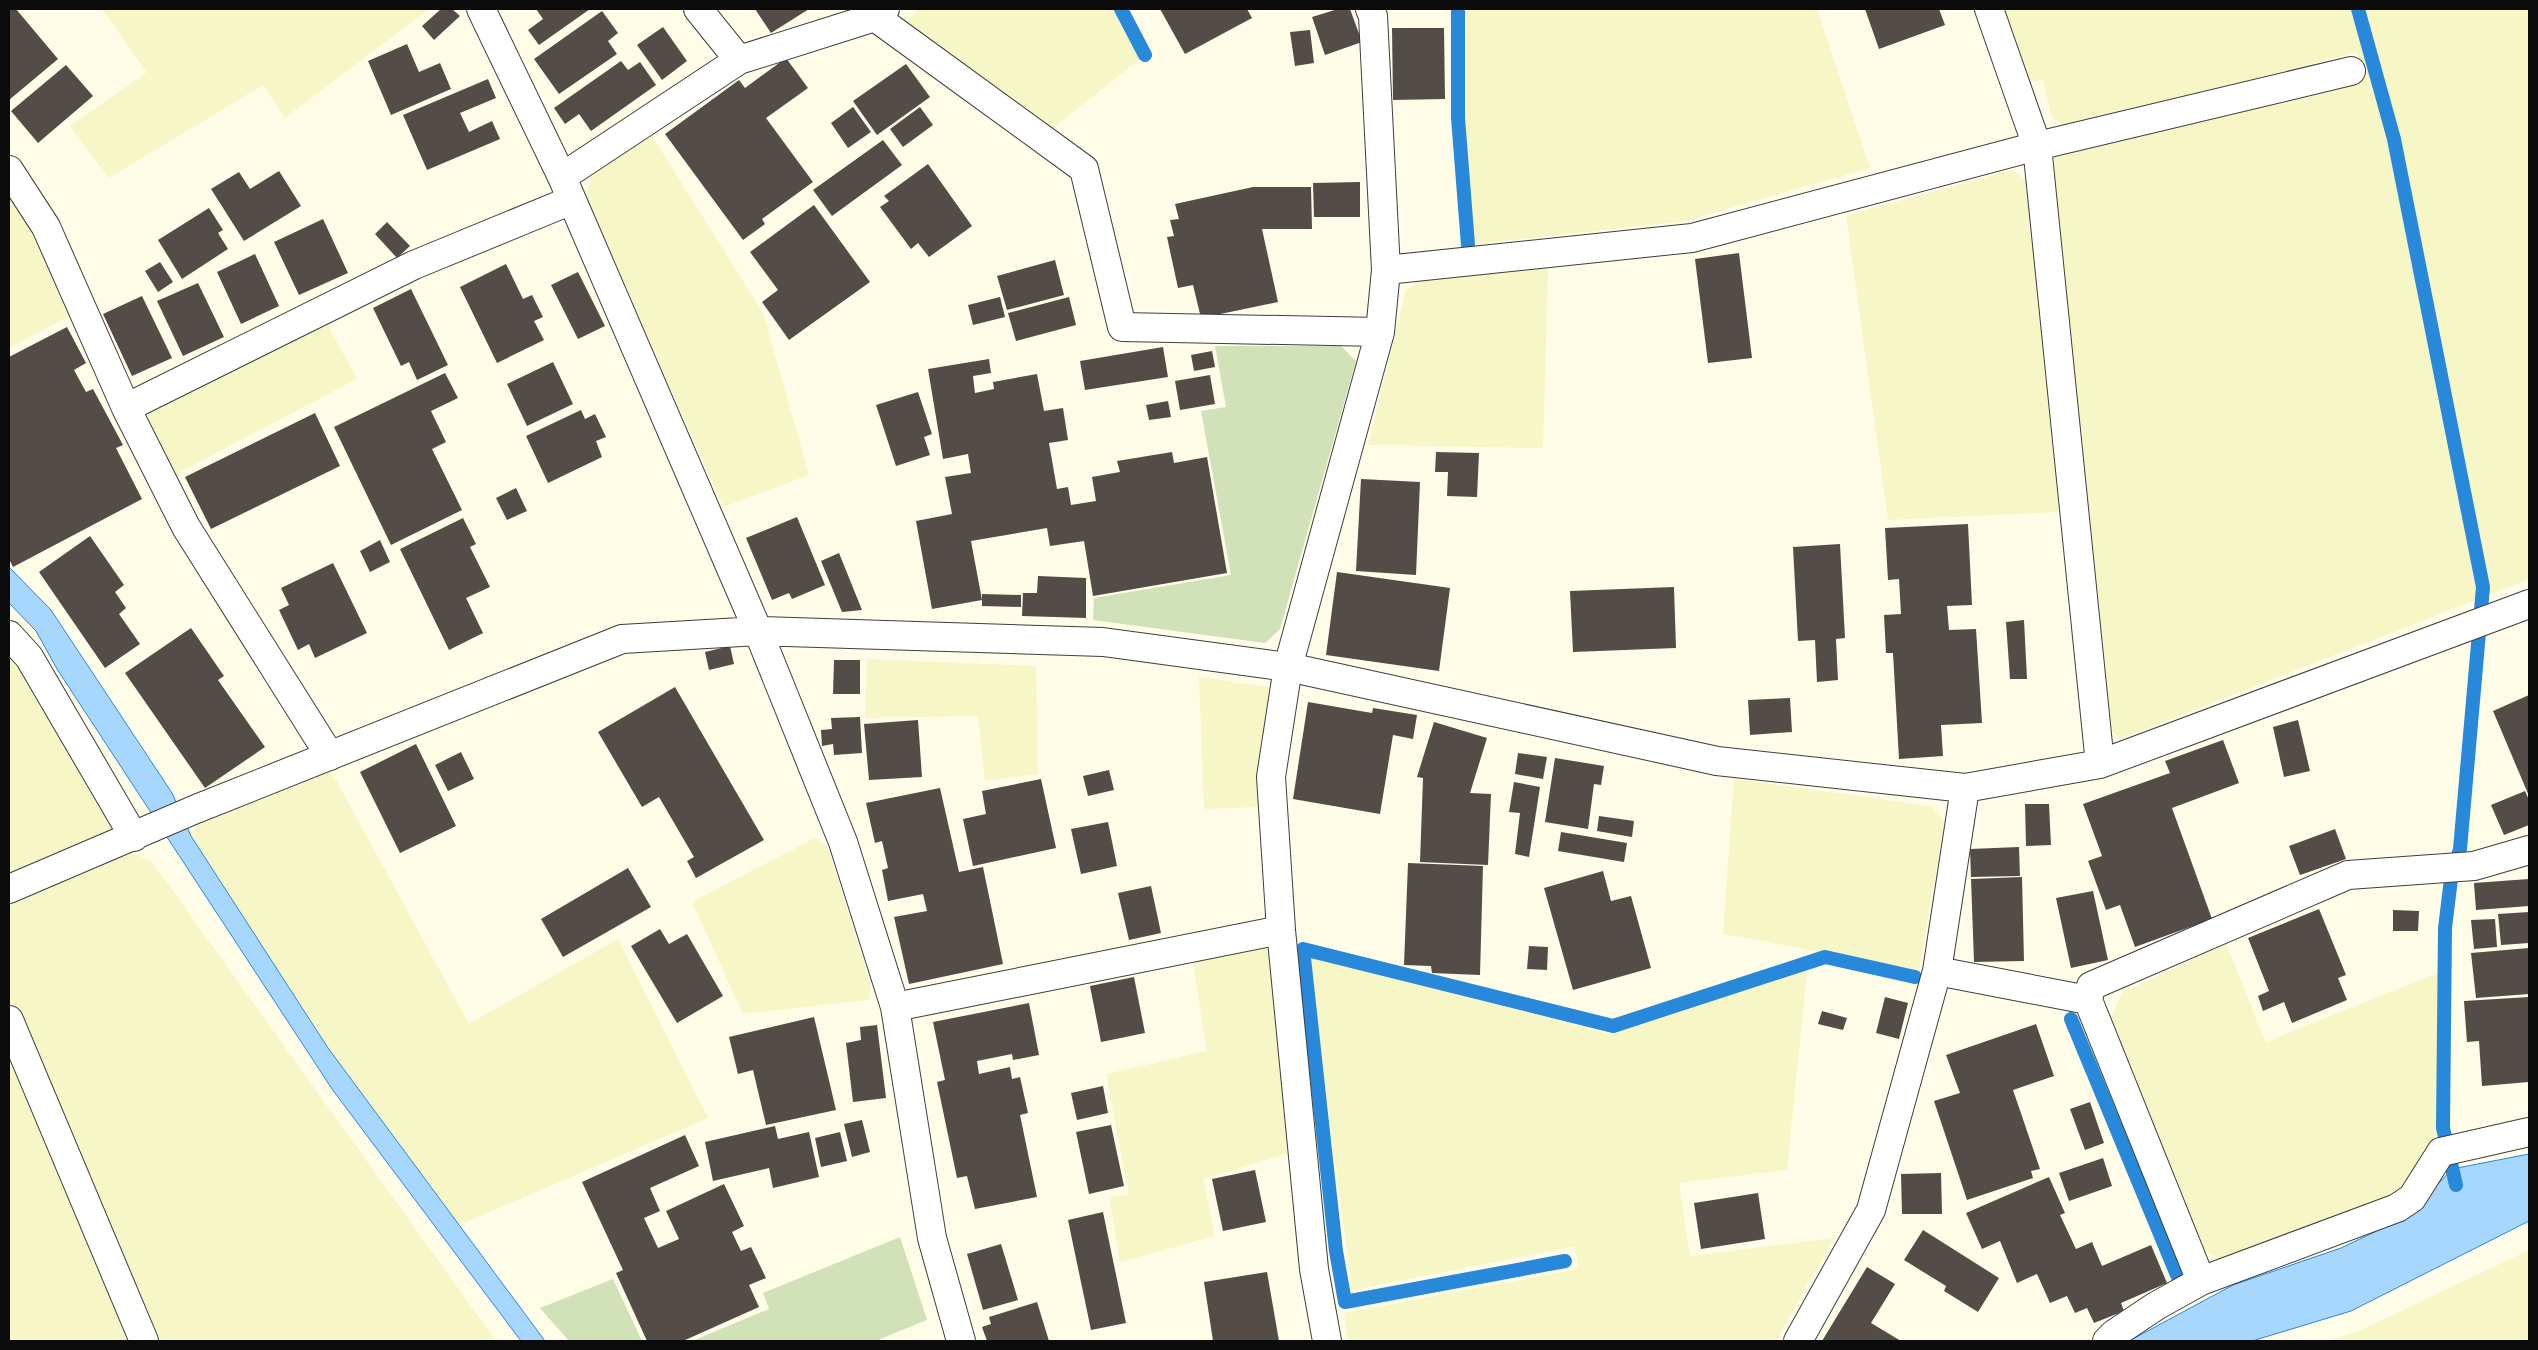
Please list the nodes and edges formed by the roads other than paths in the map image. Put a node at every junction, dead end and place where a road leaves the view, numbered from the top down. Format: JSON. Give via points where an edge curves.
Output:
{"nodes":[{"id":1,"x":481,"y":9,"type":"edge"},
{"id":2,"x":698,"y":9,"type":"edge"},
{"id":3,"x":1370,"y":9,"type":"edge"},
{"id":4,"x":1989,"y":9,"type":"edge"},
{"id":5,"x":880,"y":13,"type":"edge"},
{"id":6,"x":739,"y":60,"type":"junction"},
{"id":7,"x":2351,"y":71,"type":"dead end"},
{"id":8,"x":2036,"y":146,"type":"junction"},
{"id":9,"x":9,"y":170,"type":"edge"},
{"id":10,"x":567,"y":188,"type":"junction"},
{"id":11,"x":1386,"y":270,"type":"junction"},
{"id":12,"x":1380,"y":332,"type":"junction"},
{"id":13,"x":126,"y":408,"type":"junction"},
{"id":14,"x":2529,"y":604,"type":"edge"},
{"id":15,"x":758,"y":630,"type":"junction"},
{"id":16,"x":9,"y":635,"type":"edge"},
{"id":17,"x":1288,"y":667,"type":"junction"},
{"id":18,"x":330,"y":756,"type":"junction"},
{"id":19,"x":2100,"y":764,"type":"junction"},
{"id":20,"x":1965,"y":788,"type":"junction"},
{"id":21,"x":144,"y":833,"type":"junction"},
{"id":22,"x":2529,"y":850,"type":"edge"},
{"id":23,"x":9,"y":889,"type":"edge"},
{"id":24,"x":1281,"y":930,"type":"junction"},
{"id":25,"x":1937,"y":971,"type":"junction"},
{"id":26,"x":2088,"y":1000,"type":"junction"},
{"id":27,"x":895,"y":1007,"type":"junction"},
{"id":28,"x":9,"y":1020,"type":"edge"},
{"id":29,"x":2529,"y":1132,"type":"edge"},
{"id":30,"x":2202,"y":1281,"type":"junction"},
{"id":31,"x":144,"y":1341,"type":"edge"},
{"id":32,"x":961,"y":1341,"type":"edge"},
{"id":33,"x":1328,"y":1341,"type":"edge"},
{"id":34,"x":1798,"y":1341,"type":"edge"},
{"id":35,"x":2107,"y":1341,"type":"edge"}],
"edges":[{"from":1,"to":10,"type":"street"},
{"from":2,"to":6,"type":"street"},
{"from":3,"to":11,"type":"street","via":[[1373,16]]},
{"from":4,"to":8,"type":"street"},
{"from":5,"to":6,"type":"street"},
{"from":5,"to":12,"type":"street","via":[[1084,168],[1122,327]]},
{"from":6,"to":10,"type":"street"},
{"from":7,"to":8,"type":"street"},
{"from":8,"to":11,"type":"street","via":[[1692,238]]},
{"from":8,"to":19,"type":"street"},
{"from":9,"to":13,"type":"street","via":[[46,227]]},
{"from":10,"to":13,"type":"street"},
{"from":10,"to":15,"type":"street"},
{"from":11,"to":12,"type":"street"},
{"from":12,"to":17,"type":"street"},
{"from":13,"to":18,"type":"street","via":[[186,527]]},
{"from":14,"to":19,"type":"street"},
{"from":15,"to":17,"type":"street","via":[[1103,642]]},
{"from":15,"to":18,"type":"street","via":[[622,639]]},
{"from":15,"to":27,"type":"street","via":[[843,842]]},
{"from":16,"to":21,"type":"street","via":[[29,657]]},
{"from":17,"to":20,"type":"street","via":[[1717,761]]},
{"from":17,"to":24,"type":"street","via":[[1271,777]]},
{"from":18,"to":21,"type":"street"},
{"from":19,"to":20,"type":"street"},
{"from":20,"to":25,"type":"street"},
{"from":21,"to":23,"type":"street"},
{"from":22,"to":26,"type":"street","via":[[2456,867],[2348,874],[2091,986]]},
{"from":24,"to":27,"type":"street"},
{"from":24,"to":33,"type":"street","via":[[1314,1270]]},
{"from":25,"to":26,"type":"street"},
{"from":25,"to":34,"type":"street","via":[[1871,1210]]},
{"from":26,"to":30,"type":"street"},
{"from":27,"to":32,"type":"street","via":[[932,1238]]},
{"from":28,"to":31,"type":"street"},
{"from":29,"to":30,"type":"street","via":[[2448,1151],[2412,1198],[2397,1208]]},
{"from":30,"to":35,"type":"street","via":[[2156,1306]]}]}
